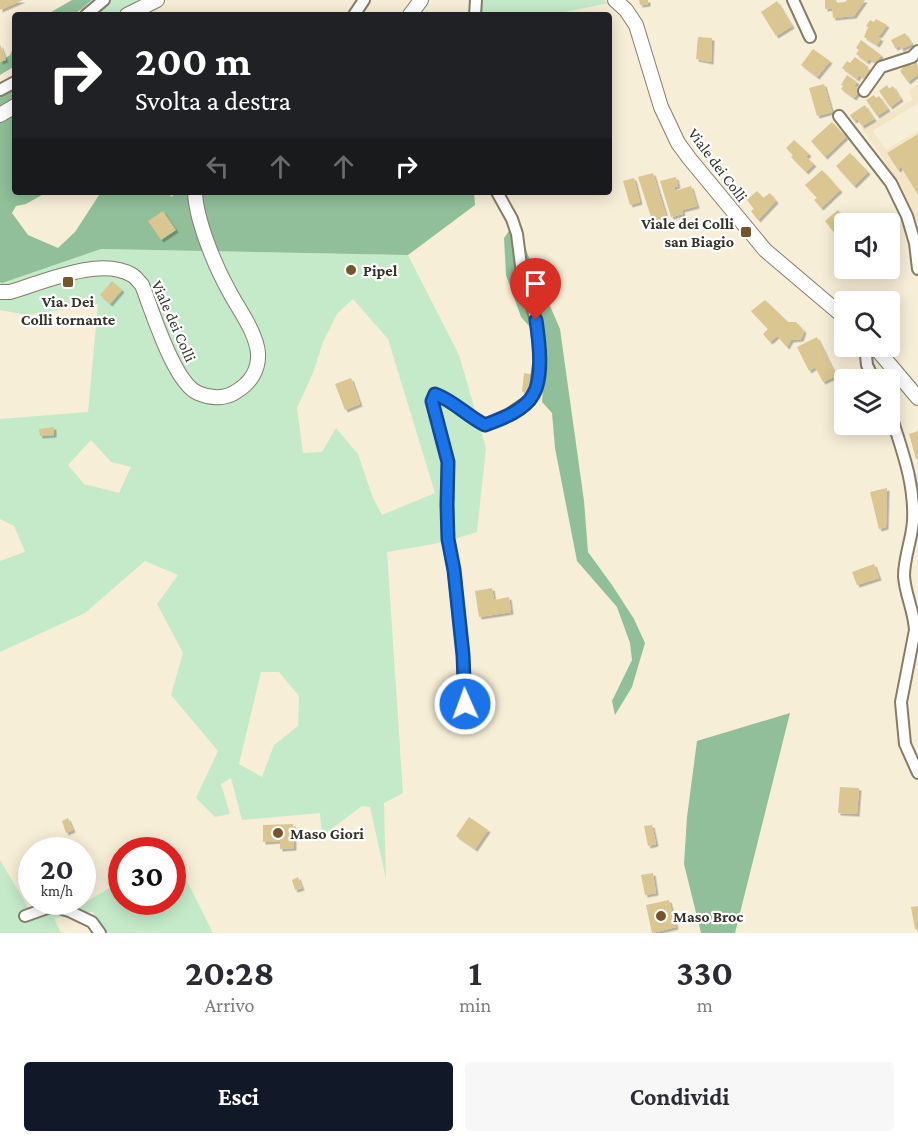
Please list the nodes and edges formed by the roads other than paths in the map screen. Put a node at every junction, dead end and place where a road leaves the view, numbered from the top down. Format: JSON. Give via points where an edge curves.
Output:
{"nodes":[{"id":1,"x":104,"y":0,"type":"edge"},
{"id":2,"x":157,"y":0,"type":"edge"},
{"id":3,"x":615,"y":0,"type":"edge"},
{"id":4,"x":793,"y":0,"type":"edge"},
{"id":5,"x":90,"y":12,"type":"edge"},
{"id":6,"x":133,"y":12,"type":"edge"},
{"id":7,"x":810,"y":37,"type":"dead end"},
{"id":8,"x":918,"y":51,"type":"edge"},
{"id":9,"x":864,"y":91,"type":"dead end"},
{"id":10,"x":839,"y":116,"type":"dead end"},
{"id":11,"x":196,"y":195,"type":"edge"},
{"id":12,"x":499,"y":195,"type":"edge"},
{"id":13,"x":918,"y":269,"type":"edge"},
{"id":14,"x":0,"y":292,"type":"edge"},
{"id":15,"x":834,"y":309,"type":"edge"},
{"id":16,"x":883,"y":357,"type":"edge"},
{"id":17,"x":918,"y":398,"type":"edge"},
{"id":18,"x":897,"y":435,"type":"edge"},
{"id":19,"x":461,"y":714,"type":"dead end"},
{"id":20,"x":918,"y":773,"type":"edge"},
{"id":21,"x":25,"y":916,"type":"dead end"},
{"id":22,"x":100,"y":933,"type":"edge"}],
"edges":[{"from":1,"to":5,"type":"street"},
{"from":2,"to":6,"type":"main road"},
{"from":3,"to":15,"type":"main road","name":"Viale dei Colli","via":[[636,25],[661,107],[678,143],[765,250]]},
{"from":4,"to":7,"type":"street"},
{"from":8,"to":9,"type":"street","via":[[912,57],[881,67]]},
{"from":10,"to":13,"type":"street","via":[[891,183],[907,216]]},
{"from":11,"to":14,"type":"main road","name":"Viale dei Colli","via":[[209,247],[250,329],[258,354],[256,371],[247,385],[229,397],[196,393],[176,371],[142,285],[134,275],[104,268],[87,269]]},
{"from":12,"to":19,"type":"street","via":[[517,234],[540,356],[534,395],[502,418],[485,425],[448,399],[435,394],[432,401],[448,462],[448,539],[463,655],[465,704]]},
{"from":16,"to":17,"type":"main road"},
{"from":18,"to":20,"type":"street","via":[[912,489],[913,524],[904,576],[915,619],[901,702],[905,744]]},
{"from":21,"to":22,"type":"street","via":[[53,906],[92,922]]}]}
